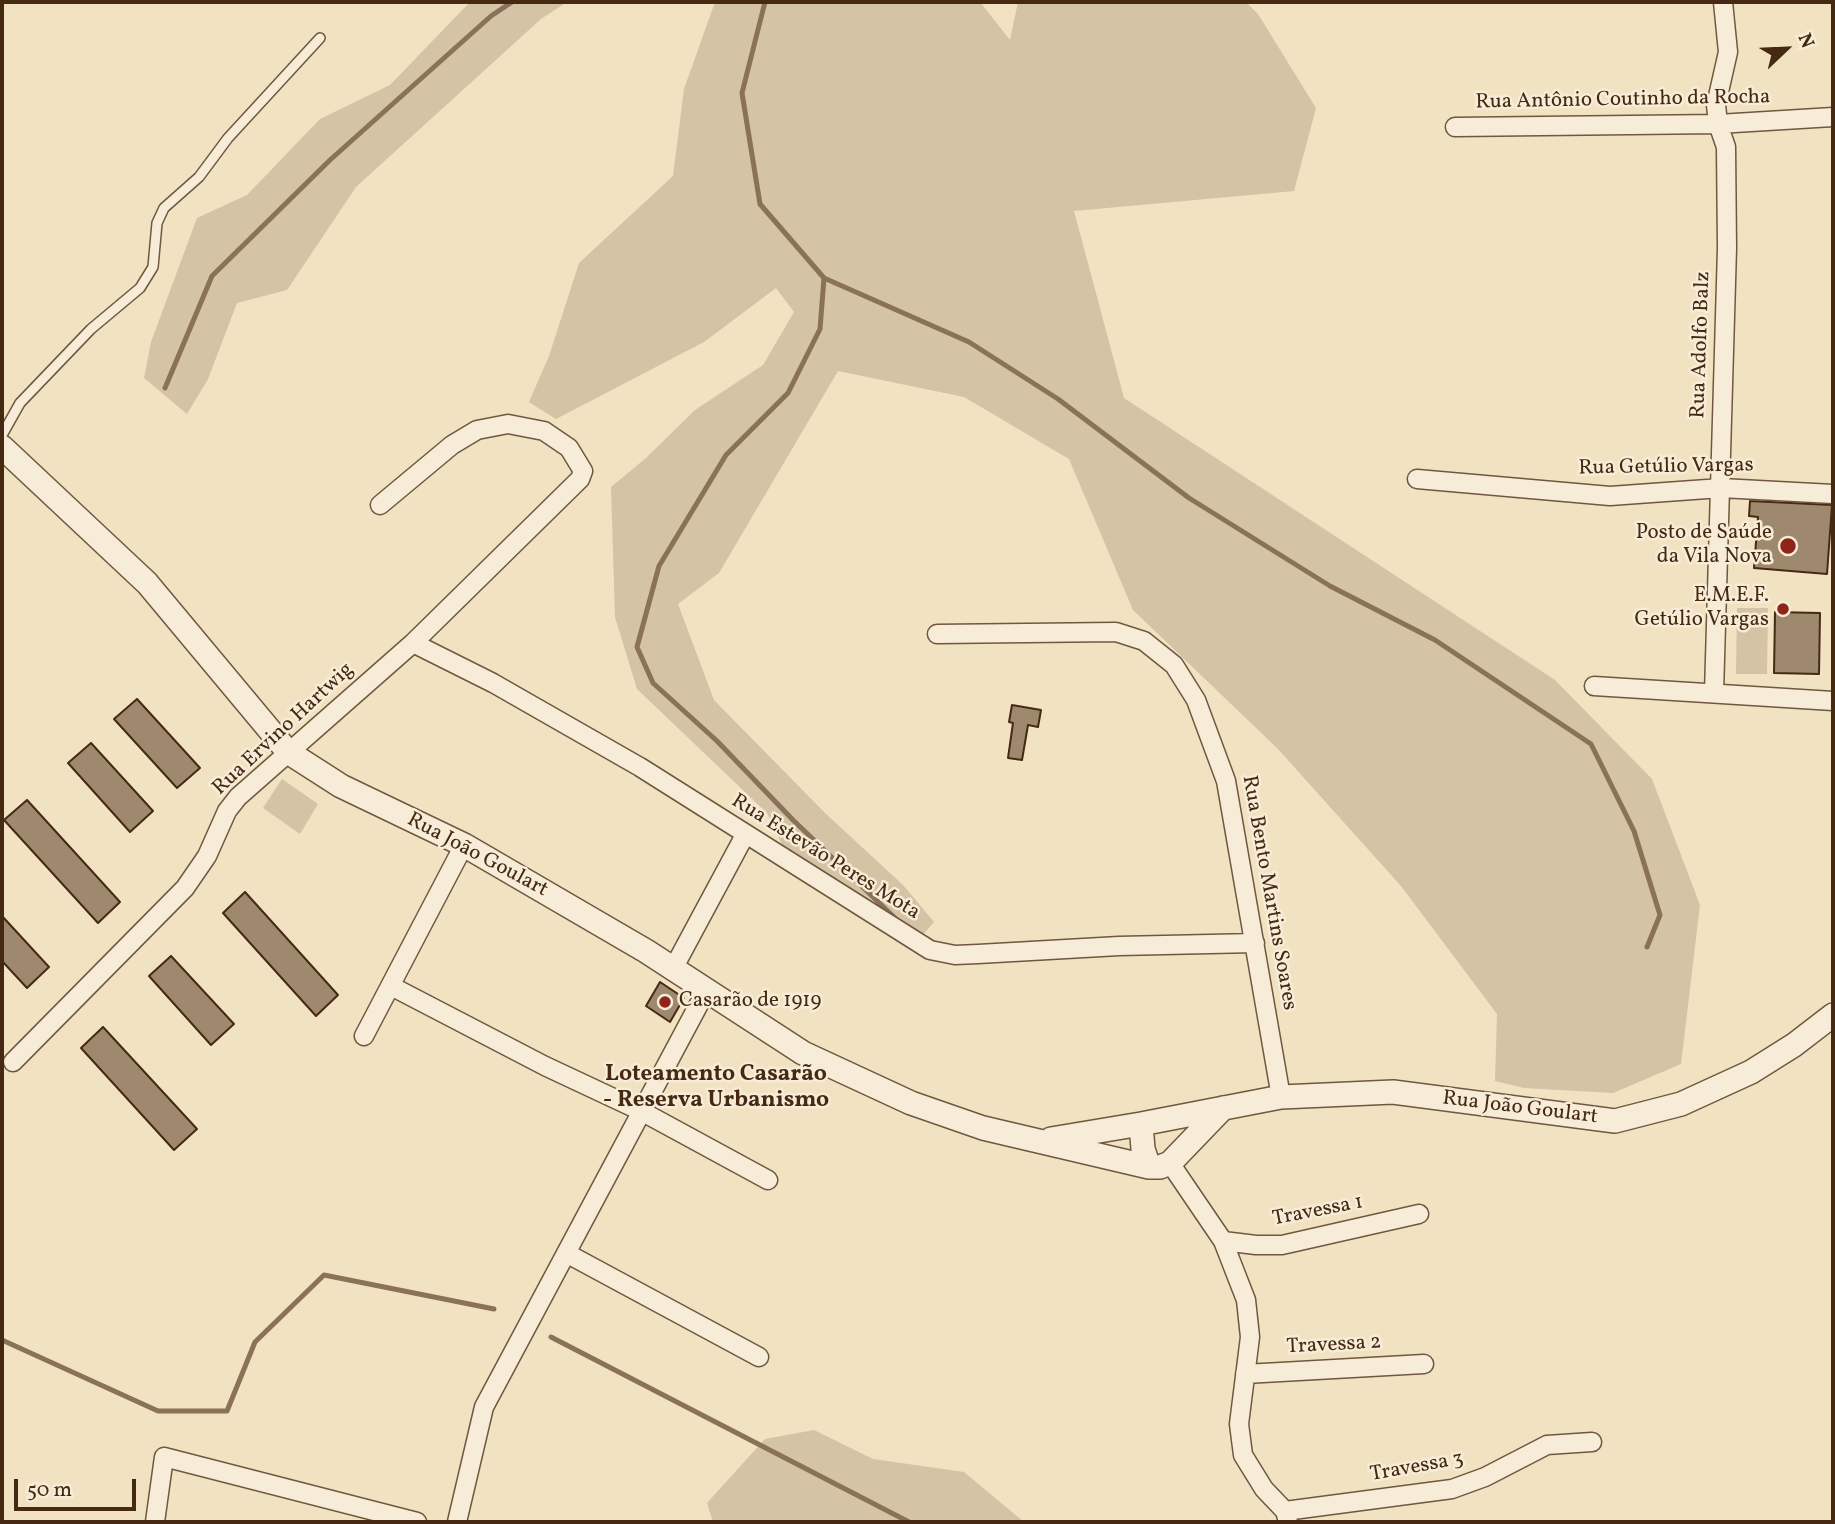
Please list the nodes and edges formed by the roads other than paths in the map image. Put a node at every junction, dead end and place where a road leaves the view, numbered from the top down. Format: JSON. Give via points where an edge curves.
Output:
{"nodes":[{"id":1,"x":1723,"y":2,"type":"edge"},
{"id":2,"x":320,"y":38,"type":"dead end"},
{"id":3,"x":1833,"y":117,"type":"edge"},
{"id":4,"x":1718,"y":124,"type":"junction"},
{"id":5,"x":1455,"y":127,"type":"dead end"},
{"id":6,"x":2,"y":435,"type":"edge"},
{"id":7,"x":2,"y":447,"type":"edge"},
{"id":8,"x":1416,"y":479,"type":"dead end"},
{"id":9,"x":1721,"y":488,"type":"junction"},
{"id":10,"x":1833,"y":494,"type":"edge"},
{"id":11,"x":380,"y":505,"type":"dead end"},
{"id":12,"x":937,"y":634,"type":"dead end"},
{"id":13,"x":413,"y":643,"type":"junction"},
{"id":14,"x":1594,"y":686,"type":"dead end"},
{"id":15,"x":1714,"y":693,"type":"junction"},
{"id":16,"x":1833,"y":701,"type":"edge"},
{"id":17,"x":288,"y":752,"type":"junction"},
{"id":18,"x":745,"y":835,"type":"junction"},
{"id":19,"x":464,"y":845,"type":"junction"},
{"id":20,"x":1255,"y":943,"type":"junction"},
{"id":21,"x":673,"y":969,"type":"junction"},
{"id":22,"x":391,"y":986,"type":"junction"},
{"id":23,"x":706,"y":990,"type":"junction"},
{"id":24,"x":1833,"y":1014,"type":"edge"},
{"id":25,"x":363,"y":1036,"type":"dead end"},
{"id":26,"x":13,"y":1062,"type":"dead end"},
{"id":27,"x":1281,"y":1097,"type":"junction"},
{"id":28,"x":1223,"y":1108,"type":"junction"},
{"id":29,"x":641,"y":1111,"type":"junction"},
{"id":30,"x":1152,"y":1122,"type":"junction"},
{"id":31,"x":1041,"y":1140,"type":"junction"},
{"id":32,"x":1167,"y":1161,"type":"junction"},
{"id":33,"x":768,"y":1180,"type":"dead end"},
{"id":34,"x":1419,"y":1214,"type":"dead end"},
{"id":35,"x":1223,"y":1241,"type":"junction"},
{"id":36,"x":566,"y":1253,"type":"junction"},
{"id":37,"x":759,"y":1357,"type":"dead end"},
{"id":38,"x":1424,"y":1364,"type":"dead end"},
{"id":39,"x":1245,"y":1374,"type":"junction"},
{"id":40,"x":1592,"y":1442,"type":"dead end"},
{"id":41,"x":1286,"y":1517,"type":"edge"},
{"id":42,"x":155,"y":1522,"type":"edge"},
{"id":43,"x":417,"y":1522,"type":"edge"},
{"id":44,"x":457,"y":1522,"type":"edge"}],
"edges":[{"from":1,"to":4,"type":"street","name":"Rua Adolfo Balz","via":[[1728,51],[1716,105]]},
{"from":2,"to":6,"type":"lane","via":[[228,138],[199,177],[164,208],[157,223],[153,267],[140,288],[91,329],[19,403]]},
{"from":3,"to":4,"type":"street","name":"Rua Antônio Coutinho da Rocha"},
{"from":4,"to":5,"type":"street","name":"Rua Antônio Coutinho da Rocha"},
{"from":4,"to":9,"type":"street","name":"Rua Adolfo Balz","via":[[1726,147],[1727,248]]},
{"from":7,"to":17,"type":"street","name":"Rua João Goulart","via":[[147,583]]},
{"from":8,"to":9,"type":"street","name":"Rua Getúlio Vargas","via":[[1610,496]]},
{"from":9,"to":10,"type":"street","name":"Rua Getúlio Vargas"},
{"from":9,"to":15,"type":"street","name":"Rua Adolfo Balz"},
{"from":11,"to":13,"type":"street","name":"Rua Ervino Hartwig","via":[[477,430],[508,424],[544,431],[569,448],[583,471],[580,480]]},
{"from":12,"to":20,"type":"street","name":"Rua Bento Martins Soares","via":[[1115,632],[1144,641],[1174,665],[1196,700],[1226,781]]},
{"from":13,"to":17,"type":"street","name":"Rua Ervino Hartwig"},
{"from":13,"to":18,"type":"street","name":"Rua Estevão Peres Mota","via":[[640,767]]},
{"from":14,"to":15,"type":"street"},
{"from":15,"to":16,"type":"street"},
{"from":17,"to":19,"type":"street","name":"Rua João Goulart","via":[[341,786]]},
{"from":17,"to":26,"type":"street","name":"Rua Ervino Hartwig","via":[[227,811],[185,888]]},
{"from":18,"to":20,"type":"street","name":"Rua Estevão Peres Mota","via":[[930,950],[956,955]]},
{"from":18,"to":21,"type":"street"},
{"from":19,"to":21,"type":"street","name":"Rua João Goulart"},
{"from":19,"to":22,"type":"street"},
{"from":20,"to":27,"type":"street","name":"Rua Bento Martins Soares"},
{"from":21,"to":23,"type":"street","name":"Rua João Goulart"},
{"from":22,"to":25,"type":"street"},
{"from":22,"to":29,"type":"street"},
{"from":23,"to":29,"type":"street"},
{"from":23,"to":31,"type":"street","name":"Rua João Goulart","via":[[803,1053],[911,1103],[983,1128]]},
{"from":24,"to":27,"type":"street","name":"Rua João Goulart","via":[[1751,1072],[1681,1104],[1615,1121],[1393,1093]]},
{"from":27,"to":28,"type":"street","name":"Rua João Goulart"},
{"from":28,"to":30,"type":"street","name":"Rua João Goulart"},
{"from":28,"to":32,"type":"street"},
{"from":29,"to":33,"type":"street"},
{"from":29,"to":36,"type":"street"},
{"from":30,"to":31,"type":"street","name":"Rua João Goulart"},
{"from":30,"to":32,"type":"street"},
{"from":30,"to":32,"type":"street","via":[[1143,1149]]},
{"from":31,"to":32,"type":"street","name":"Rua João Goulart"},
{"from":32,"to":35,"type":"street"},
{"from":34,"to":35,"type":"street","name":"Travessa 1","via":[[1282,1245]]},
{"from":35,"to":39,"type":"street","via":[[1246,1300],[1250,1337]]},
{"from":36,"to":37,"type":"street"},
{"from":36,"to":44,"type":"street","via":[[484,1406]]},
{"from":38,"to":39,"type":"street","name":"Travessa 2"},
{"from":39,"to":41,"type":"street","via":[[1239,1424],[1244,1455]]},
{"from":40,"to":41,"type":"street","name":"Travessa 3","via":[[1547,1445],[1485,1478],[1452,1489]]},
{"from":42,"to":43,"type":"street","via":[[164,1458]]}]}
